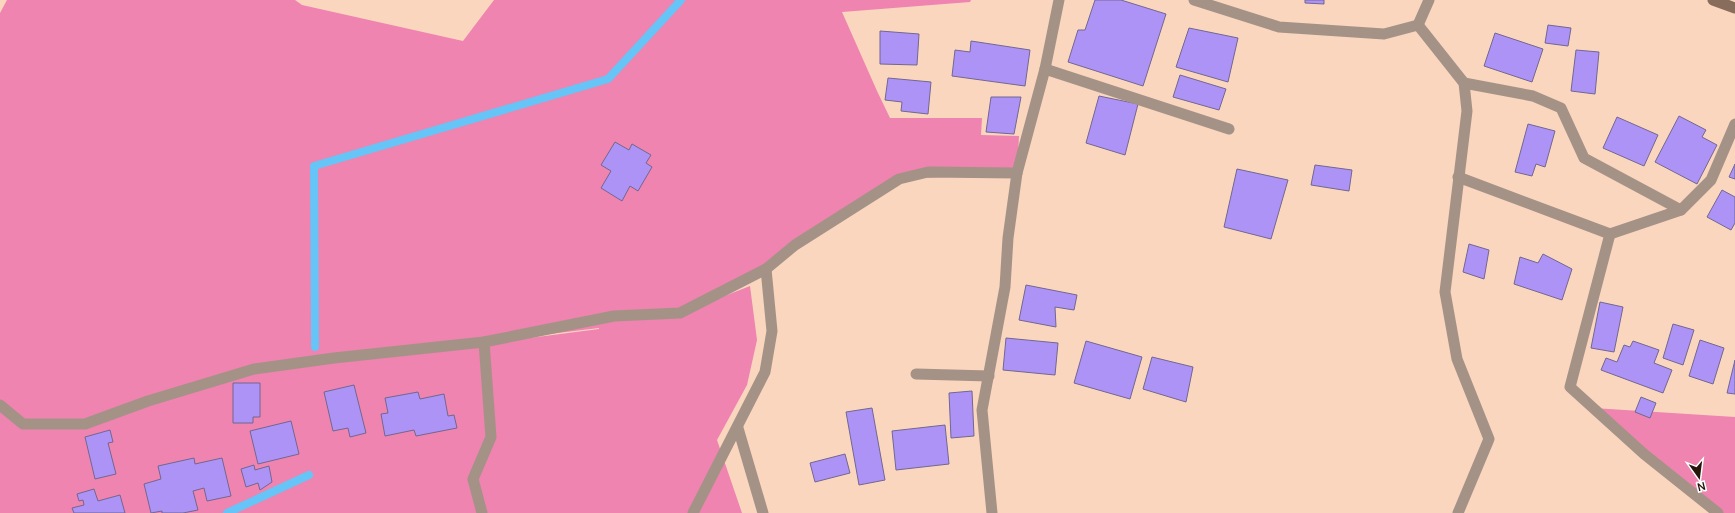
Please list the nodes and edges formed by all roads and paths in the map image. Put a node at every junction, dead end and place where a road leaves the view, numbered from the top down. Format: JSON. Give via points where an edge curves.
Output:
{"nodes":[{"id":1,"x":1059,"y":0,"type":"edge"},
{"id":2,"x":1194,"y":0,"type":"edge"},
{"id":3,"x":1429,"y":0,"type":"edge"},
{"id":4,"x":1713,"y":0,"type":"edge"},
{"id":5,"x":1735,"y":8,"type":"edge"},
{"id":6,"x":1418,"y":25,"type":"junction"},
{"id":7,"x":1045,"y":69,"type":"junction"},
{"id":8,"x":1464,"y":83,"type":"junction"},
{"id":9,"x":1735,"y":124,"type":"edge"},
{"id":10,"x":1229,"y":129,"type":"dead end"},
{"id":11,"x":1017,"y":173,"type":"junction"},
{"id":12,"x":1458,"y":177,"type":"junction"},
{"id":13,"x":1681,"y":210,"type":"junction"},
{"id":14,"x":1610,"y":234,"type":"junction"},
{"id":15,"x":766,"y":269,"type":"junction"},
{"id":16,"x":484,"y":342,"type":"junction"},
{"id":17,"x":916,"y":374,"type":"dead end"},
{"id":18,"x":989,"y":376,"type":"junction"},
{"id":19,"x":0,"y":405,"type":"edge"},
{"id":20,"x":738,"y":428,"type":"junction"},
{"id":21,"x":482,"y":513,"type":"edge"},
{"id":22,"x":693,"y":513,"type":"edge"},
{"id":23,"x":763,"y":513,"type":"edge"},
{"id":24,"x":992,"y":513,"type":"edge"},
{"id":25,"x":1458,"y":513,"type":"edge"},
{"id":26,"x":1718,"y":513,"type":"edge"}],
"edges":[{"from":1,"to":7,"type":"street"},
{"from":2,"to":6,"type":"street","via":[[1279,27],[1384,34]]},
{"from":3,"to":6,"type":"street"},
{"from":4,"to":5,"type":"main road"},
{"from":6,"to":8,"type":"street"},
{"from":7,"to":10,"type":"street"},
{"from":7,"to":11,"type":"street"},
{"from":8,"to":12,"type":"street","via":[[1467,111]]},
{"from":8,"to":13,"type":"street","via":[[1533,96],[1561,108],[1584,158]]},
{"from":9,"to":13,"type":"street","via":[[1711,180]]},
{"from":11,"to":15,"type":"street","via":[[928,172],[899,179],[795,245]]},
{"from":11,"to":18,"type":"street","via":[[1008,238],[1005,287]]},
{"from":12,"to":14,"type":"street"},
{"from":12,"to":25,"type":"street","via":[[1445,292],[1457,359],[1489,439]]},
{"from":13,"to":14,"type":"street"},
{"from":14,"to":26,"type":"street","via":[[1570,387],[1644,454]]},
{"from":15,"to":16,"type":"street","via":[[680,313],[614,316]]},
{"from":15,"to":20,"type":"street","via":[[772,331],[765,372]]},
{"from":16,"to":19,"type":"street","via":[[254,369],[148,401],[85,424],[23,424]]},
{"from":16,"to":21,"type":"street","via":[[492,437],[473,479]]},
{"from":17,"to":18,"type":"street"},
{"from":18,"to":24,"type":"street","via":[[982,410]]},
{"from":20,"to":22,"type":"street"},
{"from":20,"to":23,"type":"street"}]}
